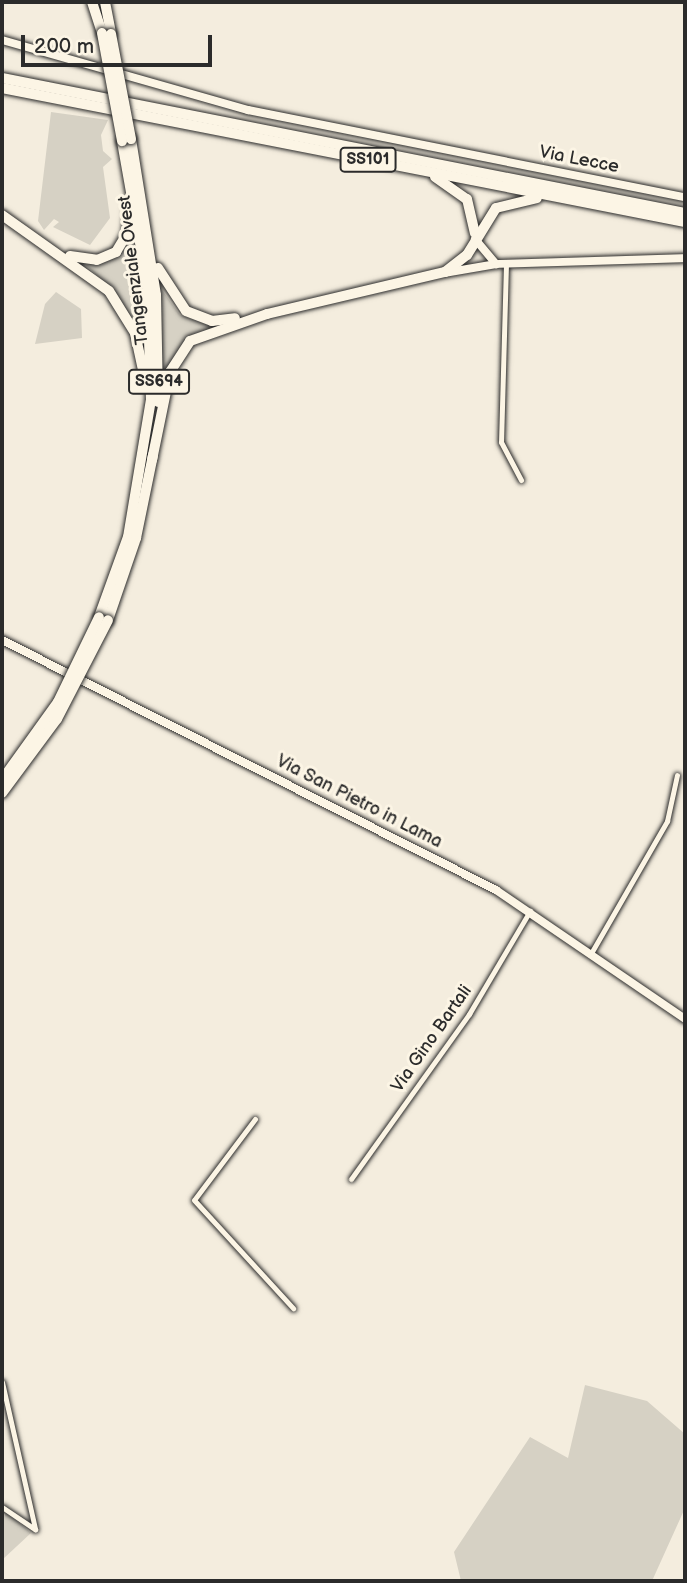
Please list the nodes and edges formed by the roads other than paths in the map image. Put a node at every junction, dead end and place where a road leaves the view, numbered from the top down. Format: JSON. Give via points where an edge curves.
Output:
{"nodes":[{"id":1,"x":94,"y":2,"type":"edge"},
{"id":2,"x":105,"y":2,"type":"edge"},
{"id":3,"x":107,"y":34,"type":"junction"},
{"id":4,"x":2,"y":40,"type":"edge"},
{"id":5,"x":2,"y":78,"type":"edge"},
{"id":6,"x":2,"y":90,"type":"edge"},
{"id":7,"x":127,"y":140,"type":"junction"},
{"id":8,"x":353,"y":157,"type":"junction"},
{"id":9,"x":141,"y":192,"type":"junction"},
{"id":10,"x":685,"y":197,"type":"edge"},
{"id":11,"x":620,"y":209,"type":"junction"},
{"id":12,"x":685,"y":213,"type":"edge"},
{"id":13,"x":2,"y":215,"type":"edge"},
{"id":14,"x":685,"y":222,"type":"edge"},
{"id":15,"x":475,"y":239,"type":"junction"},
{"id":16,"x":56,"y":249,"type":"junction"},
{"id":17,"x":685,"y":258,"type":"edge"},
{"id":18,"x":501,"y":264,"type":"junction"},
{"id":19,"x":432,"y":275,"type":"junction"},
{"id":20,"x":267,"y":314,"type":"junction"},
{"id":21,"x":152,"y":460,"type":"junction"},
{"id":22,"x":141,"y":475,"type":"junction"},
{"id":23,"x":521,"y":480,"type":"dead end"},
{"id":24,"x":104,"y":618,"type":"junction"},
{"id":25,"x":2,"y":640,"type":"edge"},
{"id":26,"x":677,"y":775,"type":"dead end"},
{"id":27,"x":2,"y":780,"type":"edge"},
{"id":28,"x":2,"y":793,"type":"edge"},
{"id":29,"x":530,"y":911,"type":"junction"},
{"id":30,"x":590,"y":955,"type":"junction"},
{"id":31,"x":685,"y":1019,"type":"edge"},
{"id":32,"x":256,"y":1119,"type":"dead end"},
{"id":33,"x":351,"y":1179,"type":"dead end"},
{"id":34,"x":293,"y":1308,"type":"dead end"},
{"id":35,"x":2,"y":1382,"type":"edge"},
{"id":36,"x":2,"y":1507,"type":"edge"}],
"edges":[{"from":1,"to":3,"type":"highway","name":"Tangenziale Ovest","number":"SS694"},
{"from":2,"to":3,"type":"highway","name":"Tangenziale Ovest","number":"SS694"},
{"from":3,"to":7,"type":"highway","name":"Tangenziale Ovest","number":"SS694","bridge":true},
{"from":4,"to":10,"type":"main road","name":"Via Lecce","via":[[222,103]]},
{"from":5,"to":12,"type":"highway","number":"SS101"},
{"from":6,"to":8,"type":"highway","number":"SS101"},
{"from":7,"to":9,"type":"highway","name":"Tangenziale Ovest","number":"SS694"},
{"from":7,"to":16,"type":"highway","via":[[130,217],[123,244],[97,261]]},
{"from":7,"to":22,"type":"highway","name":"Tangenziale Ovest","number":"SS694","via":[[150,314],[151,400]]},
{"from":8,"to":11,"type":"highway","number":"SS101"},
{"from":8,"to":15,"type":"highway","via":[[459,190],[472,206]]},
{"from":9,"to":20,"type":"highway","via":[[161,278],[181,307],[212,321]]},
{"from":9,"to":21,"type":"highway","name":"Tangenziale Ovest","number":"SS694","via":[[159,345]]},
{"from":11,"to":14,"type":"highway","number":"SS101"},
{"from":11,"to":15,"type":"highway","via":[[521,197],[496,208]]},
{"from":13,"to":16,"type":"highway"},
{"from":15,"to":18,"type":"main road"},
{"from":15,"to":19,"type":"highway","via":[[455,267]]},
{"from":16,"to":22,"type":"highway","via":[[109,291],[135,334],[146,379]]},
{"from":17,"to":18,"type":"main road"},
{"from":18,"to":19,"type":"main road"},
{"from":18,"to":23,"type":"street","via":[[501,442]]},
{"from":19,"to":20,"type":"highway"},
{"from":20,"to":21,"type":"highway","via":[[208,332],[184,347],[170,372]]},
{"from":21,"to":24,"type":"highway","name":"Tangenziale Ovest","number":"SS694","via":[[136,538]]},
{"from":22,"to":24,"type":"highway","name":"Tangenziale Ovest","number":"SS694"},
{"from":24,"to":27,"type":"highway","name":"Tangenziale Ovest","number":"SS694","bridge":true,"via":[[58,702]]},
{"from":24,"to":28,"type":"highway","name":"Tangenziale Ovest","number":"SS694","bridge":true,"via":[[57,719]]},
{"from":25,"to":29,"type":"main road","name":"Via San Pietro in Lama"},
{"from":26,"to":30,"type":"street","via":[[667,821]]},
{"from":29,"to":30,"type":"main road","name":"Via San Pietro in Lama"},
{"from":29,"to":33,"type":"street","name":"Via Gino Bartali","via":[[469,1014]]},
{"from":30,"to":31,"type":"main road","name":"Via San Pietro in Lama"},
{"from":32,"to":34,"type":"street","via":[[194,1200]]},
{"from":35,"to":36,"type":"street","via":[[35,1530]]}]}
